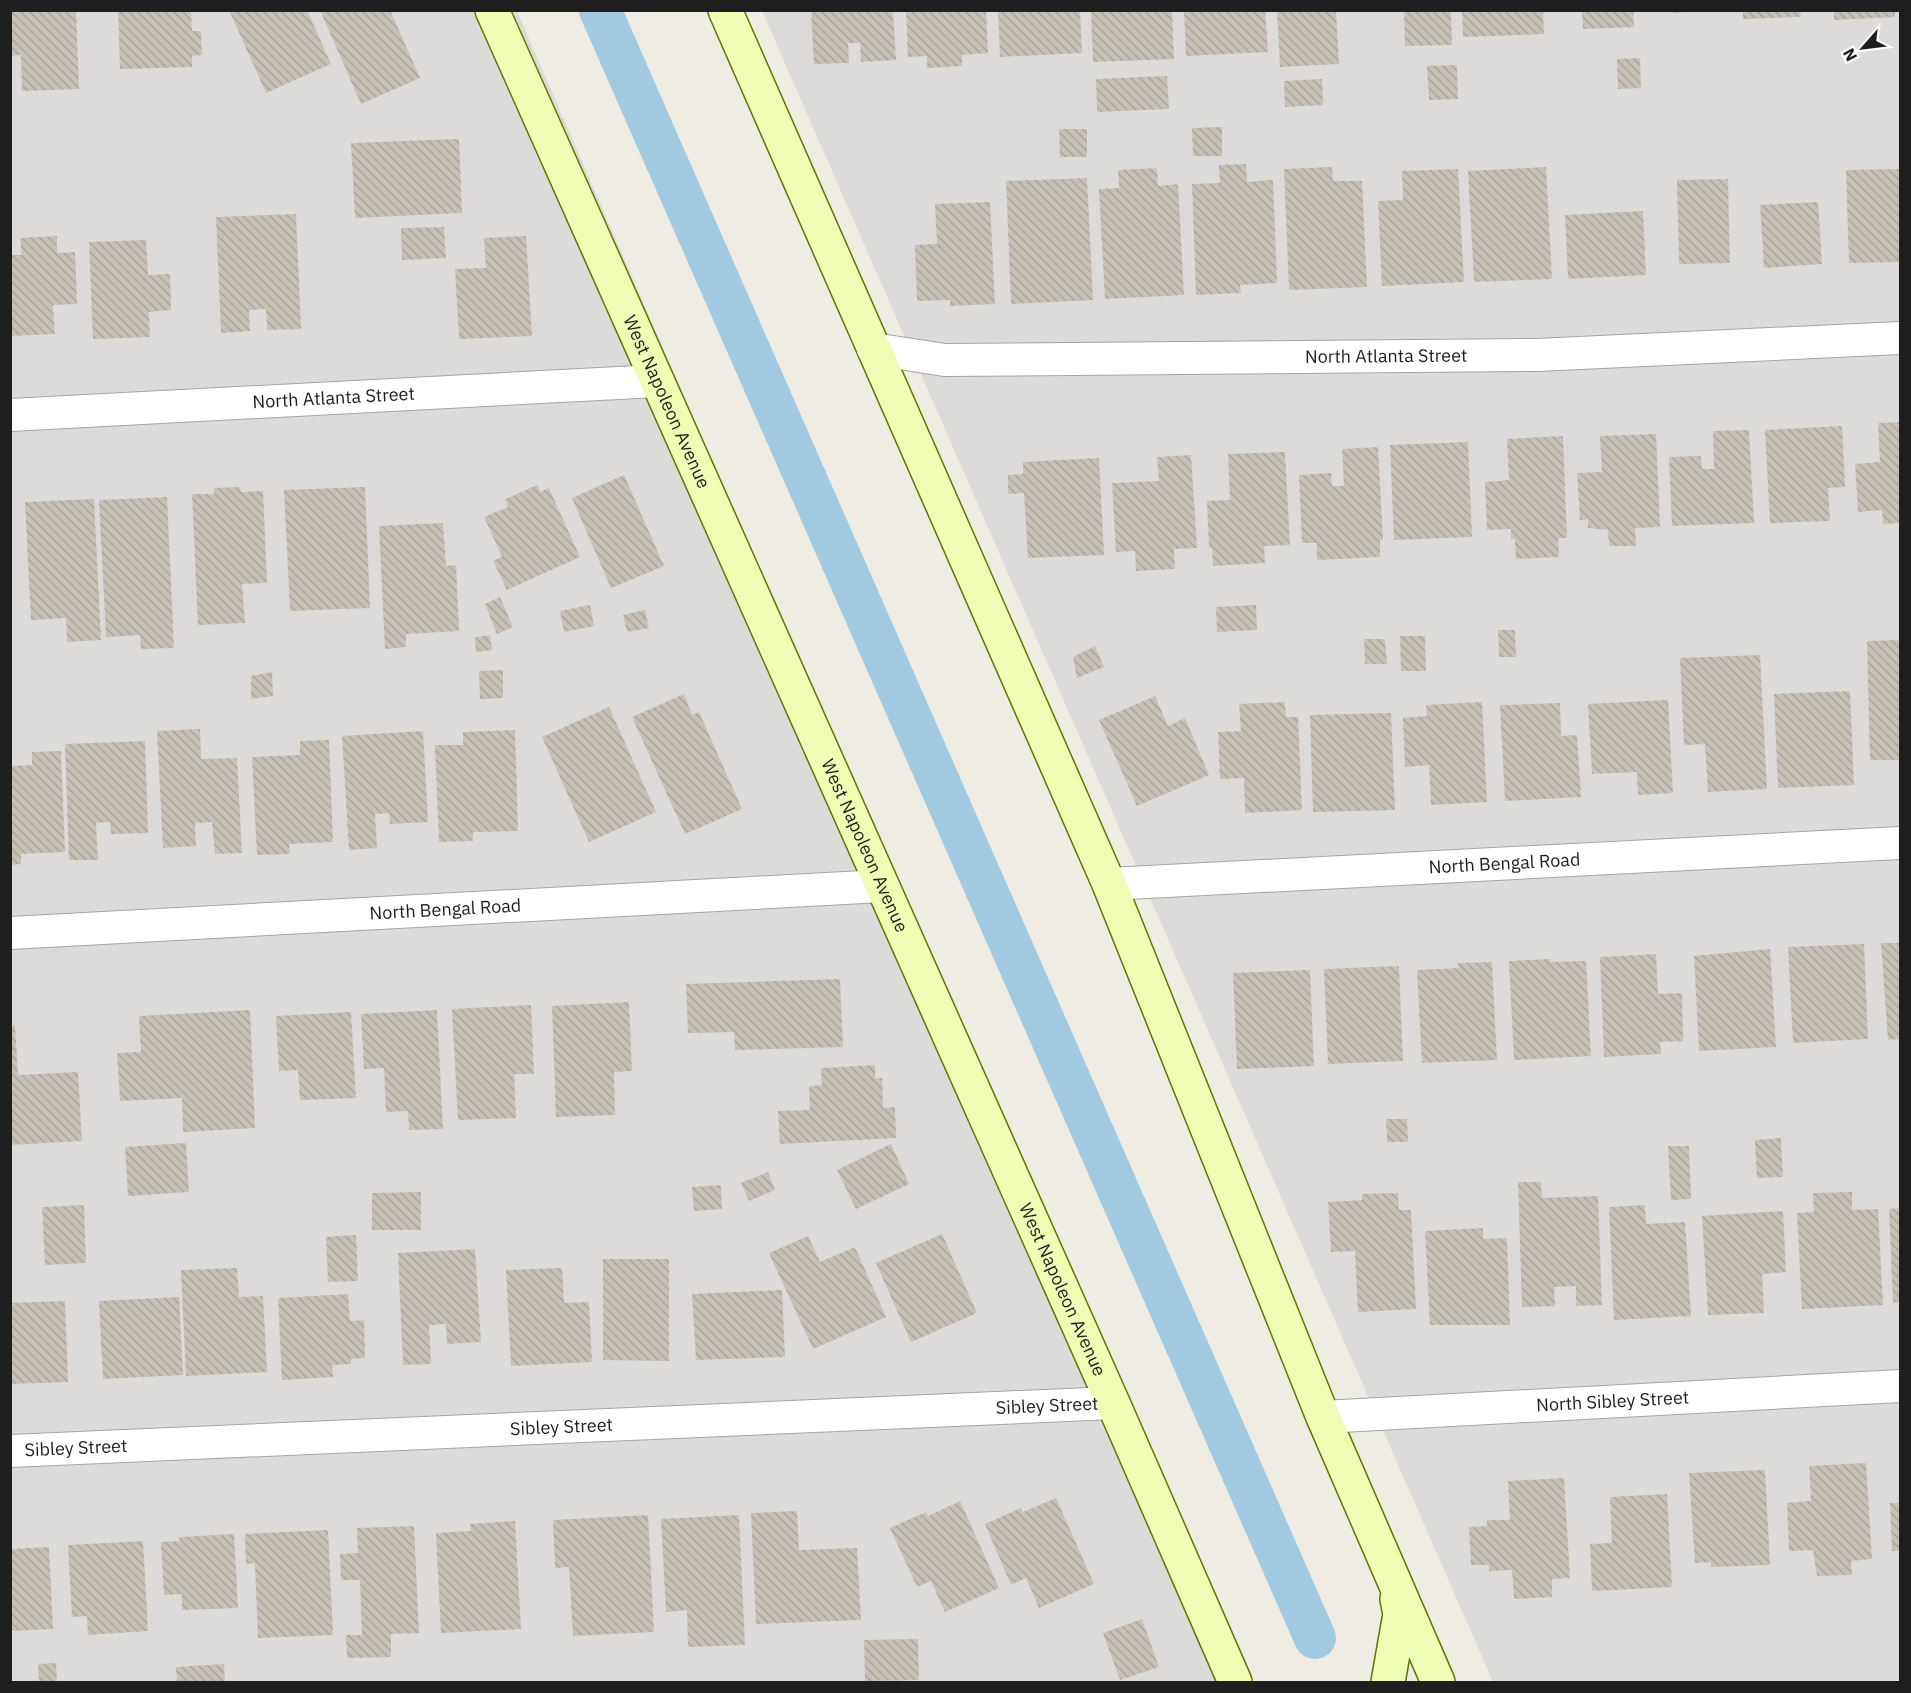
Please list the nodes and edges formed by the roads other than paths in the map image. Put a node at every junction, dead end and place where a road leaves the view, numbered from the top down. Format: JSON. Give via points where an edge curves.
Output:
{"nodes":[{"id":1,"x":492,"y":10,"type":"edge"},
{"id":2,"x":725,"y":10,"type":"edge"},
{"id":3,"x":1900,"y":338,"type":"edge"},
{"id":4,"x":873,"y":349,"type":"junction"},
{"id":5,"x":657,"y":381,"type":"junction"},
{"id":6,"x":10,"y":415,"type":"edge"},
{"id":7,"x":1900,"y":843,"type":"edge"},
{"id":8,"x":1109,"y":884,"type":"junction"},
{"id":9,"x":882,"y":886,"type":"junction"},
{"id":10,"x":10,"y":933,"type":"edge"},
{"id":11,"x":1900,"y":1386,"type":"edge"},
{"id":12,"x":1113,"y":1403,"type":"junction"},
{"id":13,"x":1323,"y":1417,"type":"junction"},
{"id":14,"x":10,"y":1451,"type":"edge"},
{"id":15,"x":1394,"y":1581,"type":"junction"},
{"id":16,"x":1236,"y":1676,"type":"edge"},
{"id":17,"x":1388,"y":1683,"type":"edge"},
{"id":18,"x":1438,"y":1683,"type":"edge"}],
"edges":[{"from":1,"to":5,"type":"main road","name":"West Napoleon Avenue"},
{"from":2,"to":4,"type":"main road"},
{"from":3,"to":4,"type":"street","name":"North Atlanta Street","via":[[1502,355],[945,360]]},
{"from":4,"to":8,"type":"main road"},
{"from":5,"to":6,"type":"street","name":"North Atlanta Street"},
{"from":5,"to":9,"type":"main road","name":"West Napoleon Avenue"},
{"from":7,"to":8,"type":"street","name":"North Bengal Road"},
{"from":8,"to":13,"type":"main road"},
{"from":9,"to":10,"type":"street","name":"North Bengal Road"},
{"from":9,"to":12,"type":"main road","name":"West Napoleon Avenue"},
{"from":11,"to":13,"type":"street","name":"North Sibley Street"},
{"from":12,"to":14,"type":"street","name":"Sibley Street"},
{"from":12,"to":16,"type":"main road","name":"West Napoleon Avenue"},
{"from":13,"to":15,"type":"main road"},
{"from":15,"to":17,"type":"main road","via":[[1400,1614]]},
{"from":15,"to":18,"type":"main road"}]}
